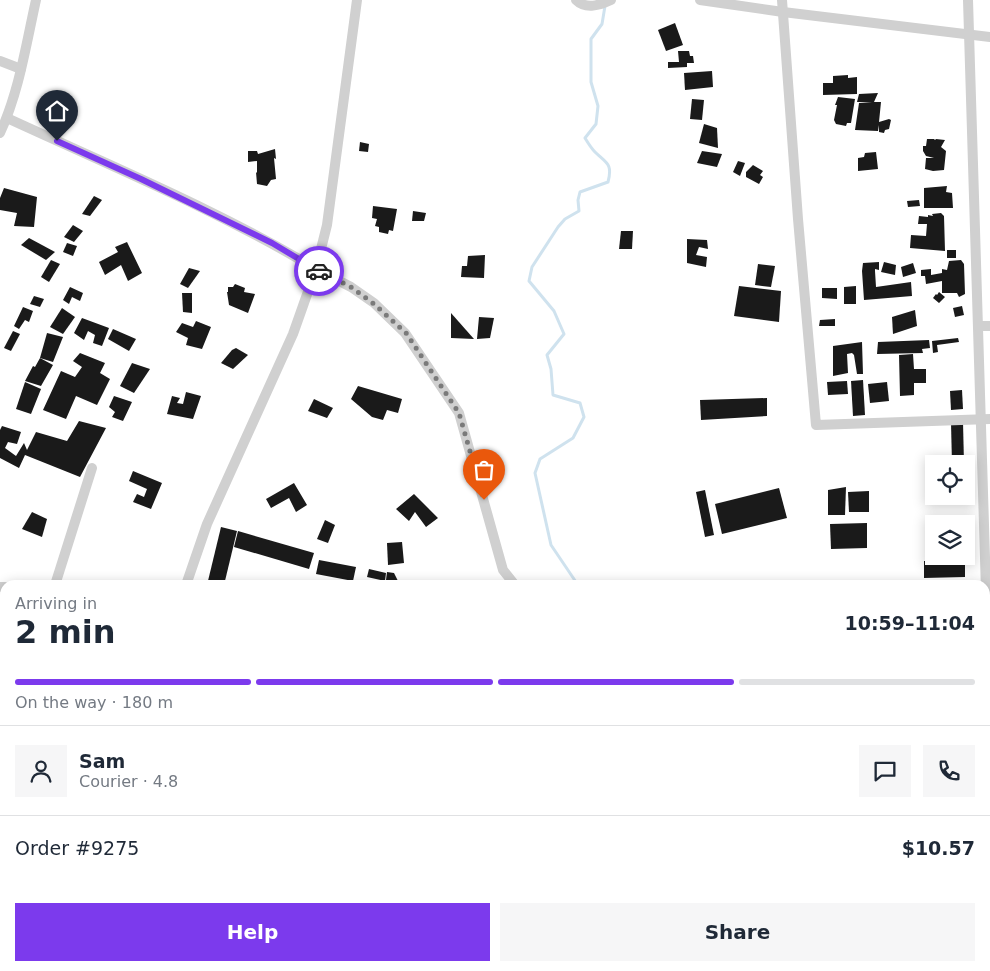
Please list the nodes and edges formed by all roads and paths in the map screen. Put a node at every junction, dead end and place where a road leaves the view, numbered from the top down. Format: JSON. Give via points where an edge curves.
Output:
{"nodes":[{"id":1,"x":36,"y":0,"type":"edge"},
{"id":2,"x":356,"y":0,"type":"edge"},
{"id":3,"x":576,"y":0,"type":"edge"},
{"id":4,"x":611,"y":0,"type":"edge"},
{"id":5,"x":700,"y":0,"type":"edge"},
{"id":6,"x":782,"y":0,"type":"edge"},
{"id":7,"x":968,"y":0,"type":"edge"},
{"id":8,"x":782,"y":12,"type":"junction"},
{"id":9,"x":969,"y":36,"type":"junction"},
{"id":10,"x":990,"y":37,"type":"edge"},
{"id":11,"x":0,"y":61,"type":"edge"},
{"id":12,"x":21,"y":70,"type":"junction"},
{"id":13,"x":7,"y":118,"type":"junction"},
{"id":14,"x":0,"y":134,"type":"edge"},
{"id":15,"x":316,"y":270,"type":"junction"},
{"id":16,"x":978,"y":326,"type":"junction"},
{"id":17,"x":990,"y":326,"type":"edge"},
{"id":18,"x":985,"y":419,"type":"edge"},
{"id":19,"x":92,"y":468,"type":"dead end"},
{"id":20,"x":57,"y":580,"type":"edge"},
{"id":21,"x":188,"y":580,"type":"edge"},
{"id":22,"x":511,"y":580,"type":"edge"},
{"id":23,"x":987,"y":580,"type":"edge"}],
"edges":[{"from":1,"to":12,"type":"street"},
{"from":2,"to":15,"type":"street","via":[[327,225]]},
{"from":3,"to":4,"type":"street","via":[[597,7]]},
{"from":5,"to":8,"type":"street"},
{"from":6,"to":8,"type":"street"},
{"from":7,"to":9,"type":"street"},
{"from":8,"to":9,"type":"street"},
{"from":8,"to":18,"type":"street","via":[[816,425]]},
{"from":9,"to":10,"type":"street"},
{"from":9,"to":16,"type":"street"},
{"from":11,"to":12,"type":"street"},
{"from":12,"to":13,"type":"street"},
{"from":13,"to":14,"type":"street"},
{"from":13,"to":15,"type":"street","via":[[272,243]]},
{"from":15,"to":21,"type":"street","via":[[292,334],[207,524]]},
{"from":15,"to":22,"type":"street","via":[[351,287],[406,333],[459,413],[503,570]]},
{"from":16,"to":17,"type":"street"},
{"from":16,"to":18,"type":"street"},
{"from":18,"to":23,"type":"street"},
{"from":19,"to":20,"type":"street"}]}
